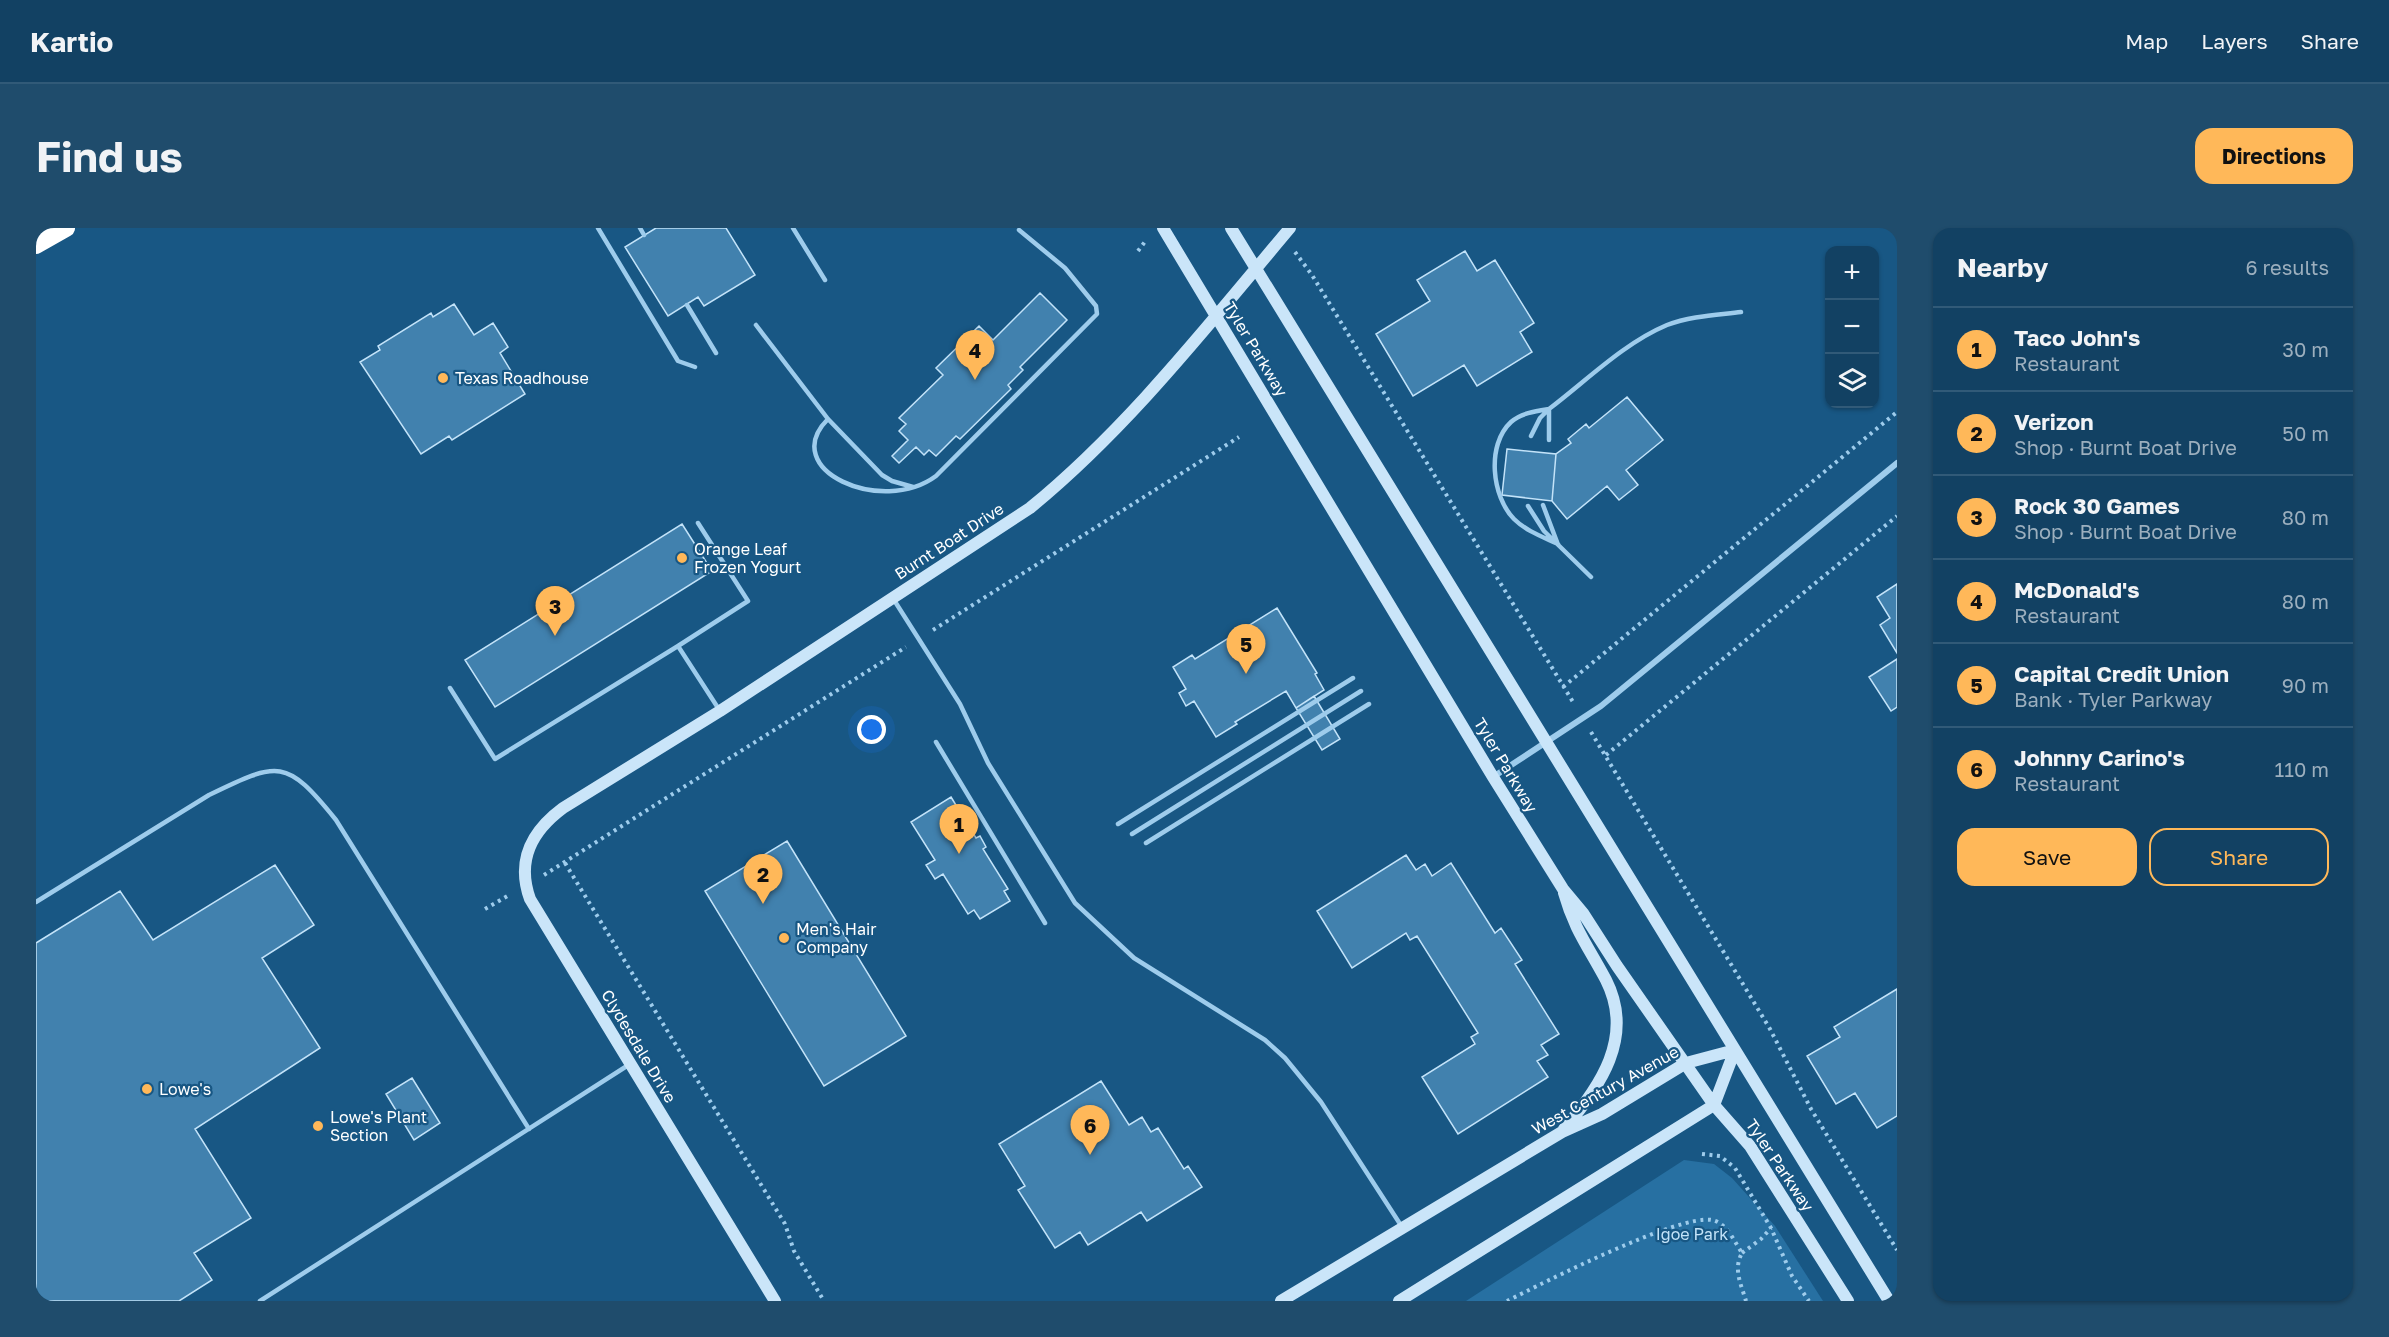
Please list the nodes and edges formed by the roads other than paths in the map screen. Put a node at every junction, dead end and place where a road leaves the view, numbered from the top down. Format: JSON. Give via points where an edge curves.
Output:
{"nodes":[{"id":1,"x":66,"y":228,"type":"edge"},
{"id":2,"x":598,"y":228,"type":"edge"},
{"id":3,"x":640,"y":228,"type":"edge"},
{"id":4,"x":793,"y":228,"type":"edge"},
{"id":5,"x":1163,"y":228,"type":"edge"},
{"id":6,"x":1231,"y":228,"type":"edge"},
{"id":7,"x":1290,"y":228,"type":"edge"},
{"id":8,"x":1019,"y":230,"type":"dead end"},
{"id":9,"x":644,"y":235,"type":"dead end"},
{"id":10,"x":36,"y":245,"type":"edge"},
{"id":11,"x":1257,"y":267,"type":"junction"},
{"id":12,"x":825,"y":280,"type":"dead end"},
{"id":13,"x":687,"y":305,"type":"dead end"},
{"id":14,"x":1741,"y":312,"type":"dead end"},
{"id":15,"x":1216,"y":314,"type":"junction"},
{"id":16,"x":756,"y":325,"type":"dead end"},
{"id":17,"x":716,"y":353,"type":"dead end"},
{"id":18,"x":695,"y":367,"type":"dead end"},
{"id":19,"x":1549,"y":409,"type":"junction"},
{"id":20,"x":828,"y":419,"type":"junction"},
{"id":21,"x":1531,"y":436,"type":"dead end"},
{"id":22,"x":1549,"y":440,"type":"dead end"},
{"id":23,"x":1897,"y":463,"type":"edge"},
{"id":24,"x":916,"y":487,"type":"junction"},
{"id":25,"x":1543,"y":505,"type":"dead end"},
{"id":26,"x":1528,"y":507,"type":"dead end"},
{"id":27,"x":698,"y":523,"type":"dead end"},
{"id":28,"x":1558,"y":544,"type":"junction"},
{"id":29,"x":1591,"y":577,"type":"dead end"},
{"id":30,"x":893,"y":597,"type":"junction"},
{"id":31,"x":678,"y":646,"type":"junction"},
{"id":32,"x":1353,"y":678,"type":"dead end"},
{"id":33,"x":450,"y":688,"type":"dead end"},
{"id":34,"x":1361,"y":692,"type":"dead end"},
{"id":35,"x":1369,"y":704,"type":"dead end"},
{"id":36,"x":720,"y":711,"type":"junction"},
{"id":37,"x":936,"y":742,"type":"dead end"},
{"id":38,"x":1548,"y":743,"type":"junction"},
{"id":39,"x":1493,"y":777,"type":"junction"},
{"id":40,"x":563,"y":808,"type":"joint"},
{"id":41,"x":1118,"y":824,"type":"dead end"},
{"id":42,"x":1132,"y":834,"type":"dead end"},
{"id":43,"x":1146,"y":843,"type":"dead end"},
{"id":44,"x":1563,"y":889,"type":"junction"},
{"id":45,"x":36,"y":903,"type":"edge"},
{"id":46,"x":1045,"y":923,"type":"dead end"},
{"id":47,"x":1735,"y":1050,"type":"junction"},
{"id":48,"x":1686,"y":1063,"type":"junction"},
{"id":49,"x":630,"y":1064,"type":"junction"},
{"id":50,"x":1714,"y":1105,"type":"junction"},
{"id":51,"x":529,"y":1129,"type":"junction"},
{"id":52,"x":1562,"y":1132,"type":"junction"},
{"id":53,"x":1402,"y":1227,"type":"junction"},
{"id":54,"x":260,"y":1301,"type":"edge"},
{"id":55,"x":775,"y":1301,"type":"edge"},
{"id":56,"x":1281,"y":1301,"type":"edge"},
{"id":57,"x":1399,"y":1301,"type":"edge"},
{"id":58,"x":1848,"y":1301,"type":"edge"},
{"id":59,"x":1888,"y":1301,"type":"edge"}],
"edges":[{"from":1,"to":10,"type":"highway"},
{"from":2,"to":18,"type":"lane","via":[[678,361]]},
{"from":3,"to":9,"type":"lane"},
{"from":4,"to":12,"type":"lane"},
{"from":5,"to":15,"type":"main road","name":"Tyler Parkway"},
{"from":6,"to":11,"type":"main road","name":"Tyler Parkway"},
{"from":7,"to":11,"type":"main road","name":"Burnt Boat Drive"},
{"from":8,"to":24,"type":"lane","via":[[1065,268],[1096,306],[1098,314],[936,476]]},
{"from":11,"to":15,"type":"main road","name":"Burnt Boat Drive"},
{"from":11,"to":38,"type":"main road","name":"Tyler Parkway"},
{"from":13,"to":17,"type":"lane"},
{"from":14,"to":19,"type":"lane","via":[[1695,317],[1644,336]]},
{"from":15,"to":30,"type":"main road","name":"Burnt Boat Drive","via":[[1128,417],[1066,479],[992,535]]},
{"from":15,"to":39,"type":"main road","name":"Tyler Parkway"},
{"from":16,"to":20,"type":"lane"},
{"from":19,"to":21,"type":"lane"},
{"from":19,"to":22,"type":"lane"},
{"from":19,"to":28,"type":"lane","via":[[1523,415],[1503,431],[1498,442],[1495,486],[1514,519]]},
{"from":20,"to":24,"type":"lane","via":[[882,476]]},
{"from":20,"to":24,"type":"lane","via":[[820,427],[816,445],[830,475],[842,483],[872,491]]},
{"from":23,"to":38,"type":"street","via":[[1601,706]]},
{"from":25,"to":28,"type":"lane"},
{"from":26,"to":28,"type":"lane"},
{"from":27,"to":31,"type":"lane","via":[[748,601]]},
{"from":28,"to":29,"type":"lane"},
{"from":30,"to":36,"type":"main road","name":"Burnt Boat Drive"},
{"from":30,"to":53,"type":"lane","via":[[960,704],[988,763],[1075,903],[1134,958],[1265,1040],[1285,1058],[1321,1102]]},
{"from":31,"to":33,"type":"lane","via":[[495,759]]},
{"from":31,"to":36,"type":"lane"},
{"from":32,"to":41,"type":"lane"},
{"from":34,"to":42,"type":"lane"},
{"from":35,"to":43,"type":"lane"},
{"from":36,"to":40,"type":"main road","name":"Burnt Boat Drive"},
{"from":37,"to":46,"type":"lane"},
{"from":38,"to":39,"type":"street"},
{"from":38,"to":47,"type":"main road","name":"Tyler Parkway"},
{"from":39,"to":44,"type":"main road","name":"Tyler Parkway"},
{"from":40,"to":49,"type":"main road","name":"Clydesdale Drive","via":[[543,824],[529,847],[524,860],[525,886]]},
{"from":44,"to":48,"type":"main road","name":"Tyler Parkway","via":[[1584,913]]},
{"from":44,"to":52,"type":"main road","via":[[1572,922],[1613,998],[1617,1037],[1603,1077]]},
{"from":45,"to":51,"type":"lane","via":[[209,795],[280,770],[300,778],[336,820]]},
{"from":47,"to":48,"type":"main road","name":"West Century Avenue"},
{"from":47,"to":50,"type":"main road"},
{"from":47,"to":59,"type":"main road","name":"Tyler Parkway"},
{"from":48,"to":50,"type":"main road","name":"Tyler Parkway"},
{"from":48,"to":52,"type":"main road","name":"West Century Avenue","via":[[1602,1114]]},
{"from":49,"to":51,"type":"lane"},
{"from":49,"to":55,"type":"main road","name":"Clydesdale Drive"},
{"from":50,"to":57,"type":"main road"},
{"from":50,"to":58,"type":"main road","name":"Tyler Parkway","via":[[1750,1146]]},
{"from":51,"to":54,"type":"lane"},
{"from":52,"to":53,"type":"main road","name":"West Century Avenue"},
{"from":53,"to":56,"type":"main road","name":"West Century Avenue"}]}
